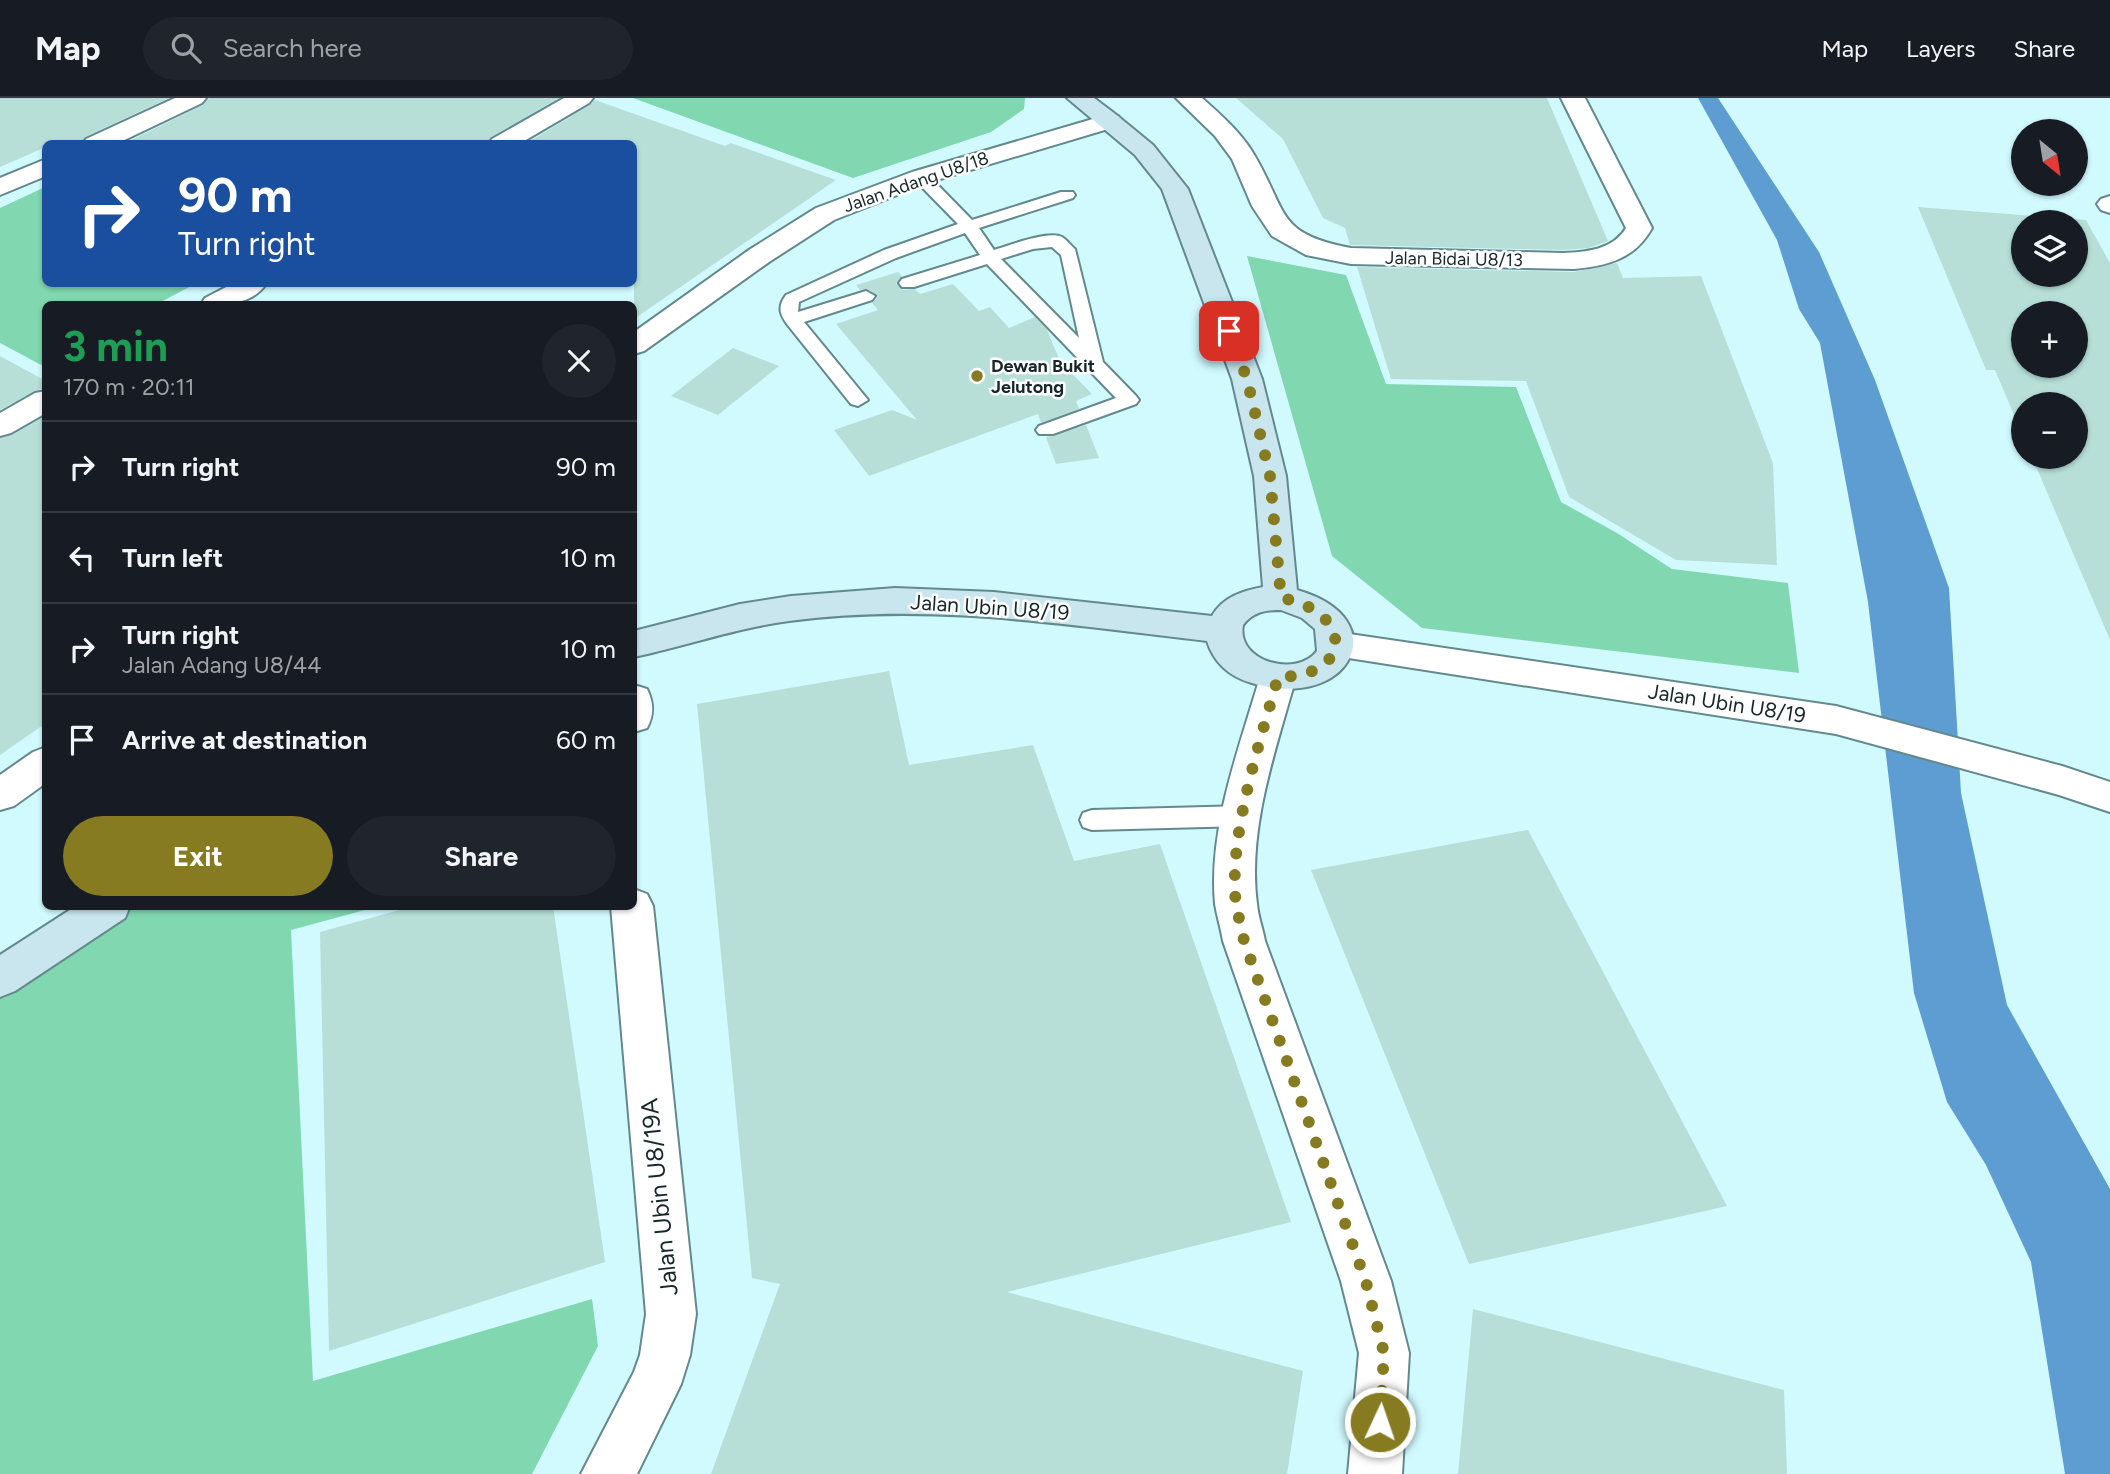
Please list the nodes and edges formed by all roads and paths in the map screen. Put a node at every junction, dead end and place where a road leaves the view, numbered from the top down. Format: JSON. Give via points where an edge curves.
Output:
{"nodes":[{"id":1,"x":194,"y":98,"type":"edge"},
{"id":2,"x":581,"y":98,"type":"edge"},
{"id":3,"x":1079,"y":98,"type":"edge"},
{"id":4,"x":1188,"y":98,"type":"edge"},
{"id":5,"x":1573,"y":98,"type":"edge"},
{"id":6,"x":1110,"y":121,"type":"junction"},
{"id":7,"x":103,"y":140,"type":"edge"},
{"id":8,"x":508,"y":140,"type":"edge"},
{"id":9,"x":42,"y":168,"type":"edge"},
{"id":10,"x":920,"y":177,"type":"junction"},
{"id":11,"x":0,"y":187,"type":"edge"},
{"id":12,"x":1067,"y":195,"type":"dead end"},
{"id":13,"x":969,"y":226,"type":"junction"},
{"id":14,"x":989,"y":256,"type":"junction"},
{"id":15,"x":908,"y":283,"type":"dead end"},
{"id":16,"x":246,"y":287,"type":"edge"},
{"id":17,"x":866,"y":296,"type":"dead end"},
{"id":18,"x":221,"y":301,"type":"edge"},
{"id":19,"x":793,"y":320,"type":"junction"},
{"id":20,"x":637,"y":343,"type":"edge"},
{"id":21,"x":1094,"y":363,"type":"junction"},
{"id":22,"x":858,"y":400,"type":"dead end"},
{"id":23,"x":42,"y":402,"type":"edge"},
{"id":24,"x":0,"y":426,"type":"edge"},
{"id":25,"x":1046,"y":430,"type":"dead end"},
{"id":26,"x":1281,"y":598,"type":"junction"},
{"id":27,"x":1224,"y":630,"type":"junction"},
{"id":28,"x":637,"y":643,"type":"edge"},
{"id":29,"x":1336,"y":645,"type":"junction"},
{"id":30,"x":1278,"y":677,"type":"junction"},
{"id":31,"x":42,"y":765,"type":"edge"},
{"id":32,"x":0,"y":794,"type":"edge"},
{"id":33,"x":2110,"y":797,"type":"edge"},
{"id":34,"x":1244,"y":816,"type":"junction"},
{"id":35,"x":1092,"y":820,"type":"dead end"},
{"id":36,"x":104,"y":910,"type":"edge"},
{"id":37,"x":632,"y":910,"type":"edge"},
{"id":38,"x":0,"y":978,"type":"edge"},
{"id":39,"x":608,"y":1474,"type":"edge"},
{"id":40,"x":1375,"y":1474,"type":"edge"}],
"edges":[{"from":1,"to":7,"type":"street"},
{"from":2,"to":8,"type":"street"},
{"from":3,"to":6,"type":"street"},
{"from":4,"to":5,"type":"street","name":"Jalan Bidai U8/13","via":[[1224,131],[1244,158],[1281,230],[1315,249],[1351,256],[1563,261],[1611,253],[1634,240],[1639,228]]},
{"from":6,"to":10,"type":"street","name":"Jalan Adang U8/18"},
{"from":6,"to":26,"type":"street","via":[[1148,153],[1175,190],[1247,379],[1270,476]]},
{"from":9,"to":11,"type":"street"},
{"from":10,"to":13,"type":"lane"},
{"from":10,"to":20,"type":"street","name":"Jalan Adang U8/18","via":[[825,214]]},
{"from":12,"to":13,"type":"lane"},
{"from":13,"to":14,"type":"lane"},
{"from":13,"to":19,"type":"lane","via":[[890,254],[792,299],[787,305]]},
{"from":14,"to":15,"type":"lane"},
{"from":14,"to":21,"type":"lane"},
{"from":14,"to":21,"type":"lane","via":[[1045,240],[1063,245],[1069,253]]},
{"from":16,"to":18,"type":"street"},
{"from":17,"to":19,"type":"lane"},
{"from":19,"to":22,"type":"lane"},
{"from":21,"to":25,"type":"lane","via":[[1129,400]]},
{"from":23,"to":24,"type":"street"},
{"from":26,"to":27,"type":"street","via":[[1243,605],[1230,616]]},
{"from":26,"to":29,"type":"street","via":[[1317,610],[1332,626]]},
{"from":27,"to":28,"type":"street","name":"Jalan Ubin U8/19","via":[[981,603],[895,600],[740,616]]},
{"from":27,"to":30,"type":"street","via":[[1226,646],[1237,661]]},
{"from":29,"to":30,"type":"street","via":[[1328,661],[1312,673]]},
{"from":29,"to":33,"type":"street","name":"Jalan Ubin U8/19","via":[[1836,720]]},
{"from":30,"to":34,"type":"street"},
{"from":31,"to":32,"type":"street"},
{"from":34,"to":35,"type":"lane"},
{"from":34,"to":40,"type":"street","via":[[1236,863],[1236,903],[1244,941],[1366,1282],[1384,1353]]},
{"from":36,"to":38,"type":"street"},
{"from":37,"to":39,"type":"street","name":"Jalan Ubin U8/19A","via":[[671,1314],[655,1384]]}]}
